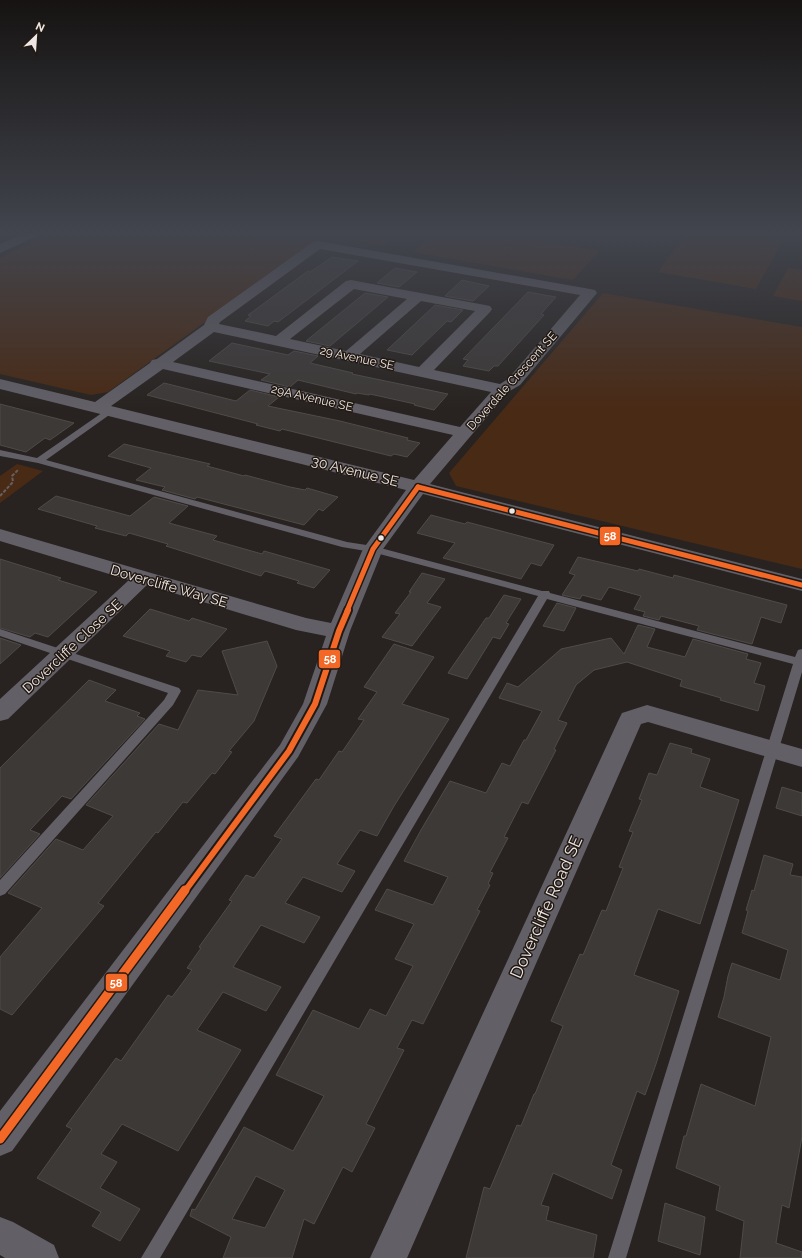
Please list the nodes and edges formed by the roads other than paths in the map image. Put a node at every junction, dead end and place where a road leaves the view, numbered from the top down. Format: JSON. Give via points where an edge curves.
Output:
{"nodes":[{"id":1,"x":253,"y":292,"type":"edge"},
{"id":2,"x":341,"y":292,"type":"edge"},
{"id":3,"x":390,"y":292,"type":"edge"},
{"id":4,"x":583,"y":292,"type":"edge"},
{"id":5,"x":417,"y":297,"type":"junction"},
{"id":6,"x":211,"y":327,"type":"junction"},
{"id":7,"x":279,"y":341,"type":"junction"},
{"id":8,"x":349,"y":356,"type":"junction"},
{"id":9,"x":158,"y":363,"type":"junction"},
{"id":10,"x":423,"y":372,"type":"junction"},
{"id":11,"x":0,"y":384,"type":"edge"},
{"id":12,"x":502,"y":389,"type":"junction"},
{"id":13,"x":103,"y":409,"type":"junction"},
{"id":14,"x":465,"y":433,"type":"junction"},
{"id":15,"x":0,"y":453,"type":"edge"},
{"id":16,"x":35,"y":460,"type":"junction"},
{"id":17,"x":418,"y":487,"type":"junction"},
{"id":18,"x":0,"y":535,"type":"edge"},
{"id":19,"x":373,"y":549,"type":"junction"},
{"id":20,"x":143,"y":578,"type":"junction"},
{"id":21,"x":802,"y":585,"type":"edge"},
{"id":22,"x":545,"y":594,"type":"junction"},
{"id":23,"x":339,"y":631,"type":"junction"},
{"id":24,"x":0,"y":632,"type":"edge"},
{"id":25,"x":64,"y":653,"type":"junction"},
{"id":26,"x":801,"y":657,"type":"edge"},
{"id":27,"x":0,"y":713,"type":"edge"},
{"id":28,"x":773,"y":750,"type":"junction"},
{"id":29,"x":802,"y":758,"type":"edge"},
{"id":30,"x":0,"y":890,"type":"edge"},
{"id":31,"x":0,"y":1139,"type":"edge"},
{"id":32,"x":0,"y":1235,"type":"edge"},
{"id":33,"x":41,"y":1258,"type":"edge"},
{"id":34,"x":150,"y":1258,"type":"edge"},
{"id":35,"x":388,"y":1258,"type":"edge"},
{"id":36,"x":617,"y":1258,"type":"edge"}],
"edges":[{"from":1,"to":6,"type":"street","name":"Doverdale Crescent SE","via":[[213,320]]},
{"from":2,"to":7,"type":"street"},
{"from":3,"to":5,"type":"street"},
{"from":4,"to":12,"type":"street","name":"Doverdale Crescent SE","via":[[590,293],[514,382]]},
{"from":5,"to":8,"type":"street"},
{"from":5,"to":10,"type":"street","via":[[485,309]]},
{"from":6,"to":7,"type":"street","name":"29 Avenue SE"},
{"from":6,"to":9,"type":"street","name":"Doverdale Crescent SE"},
{"from":7,"to":8,"type":"street","name":"29 Avenue SE"},
{"from":8,"to":10,"type":"street","name":"29 Avenue SE"},
{"from":9,"to":13,"type":"street","name":"Doverdale Crescent SE"},
{"from":9,"to":14,"type":"street","name":"29A Avenue SE"},
{"from":10,"to":12,"type":"street","name":"29 Avenue SE"},
{"from":11,"to":13,"type":"street","name":"30 Avenue SE"},
{"from":12,"to":14,"type":"street","name":"Doverdale Crescent SE"},
{"from":13,"to":16,"type":"lane"},
{"from":13,"to":17,"type":"street","name":"30 Avenue SE"},
{"from":14,"to":17,"type":"street","name":"Doverdale Crescent SE"},
{"from":15,"to":16,"type":"lane"},
{"from":16,"to":19,"type":"lane","via":[[346,545]]},
{"from":17,"to":19,"type":"street","name":"Doverdale Crescent SE"},
{"from":17,"to":21,"type":"street","name":"30 Avenue SE"},
{"from":18,"to":20,"type":"street","name":"Dovercliffe Way SE"},
{"from":19,"to":22,"type":"lane"},
{"from":19,"to":23,"type":"street","name":"Doverdale Crescent SE"},
{"from":20,"to":23,"type":"street","name":"Dovercliffe Way SE","via":[[304,625]]},
{"from":20,"to":25,"type":"street","name":"Dovercliffe Close SE"},
{"from":22,"to":26,"type":"lane"},
{"from":22,"to":34,"type":"lane"},
{"from":23,"to":31,"type":"street","name":"Doverdale Crescent SE","via":[[315,704],[289,751]]},
{"from":24,"to":25,"type":"lane"},
{"from":25,"to":27,"type":"street","name":"Dovercliffe Close SE"},
{"from":25,"to":30,"type":"lane","via":[[175,691],[169,702]]},
{"from":26,"to":28,"type":"lane"},
{"from":28,"to":29,"type":"street","name":"Dovercliffe Road SE"},
{"from":28,"to":35,"type":"street","name":"Dovercliffe Road SE","via":[[647,714],[631,719]]},
{"from":28,"to":36,"type":"lane"},
{"from":32,"to":33,"type":"street"}]}
